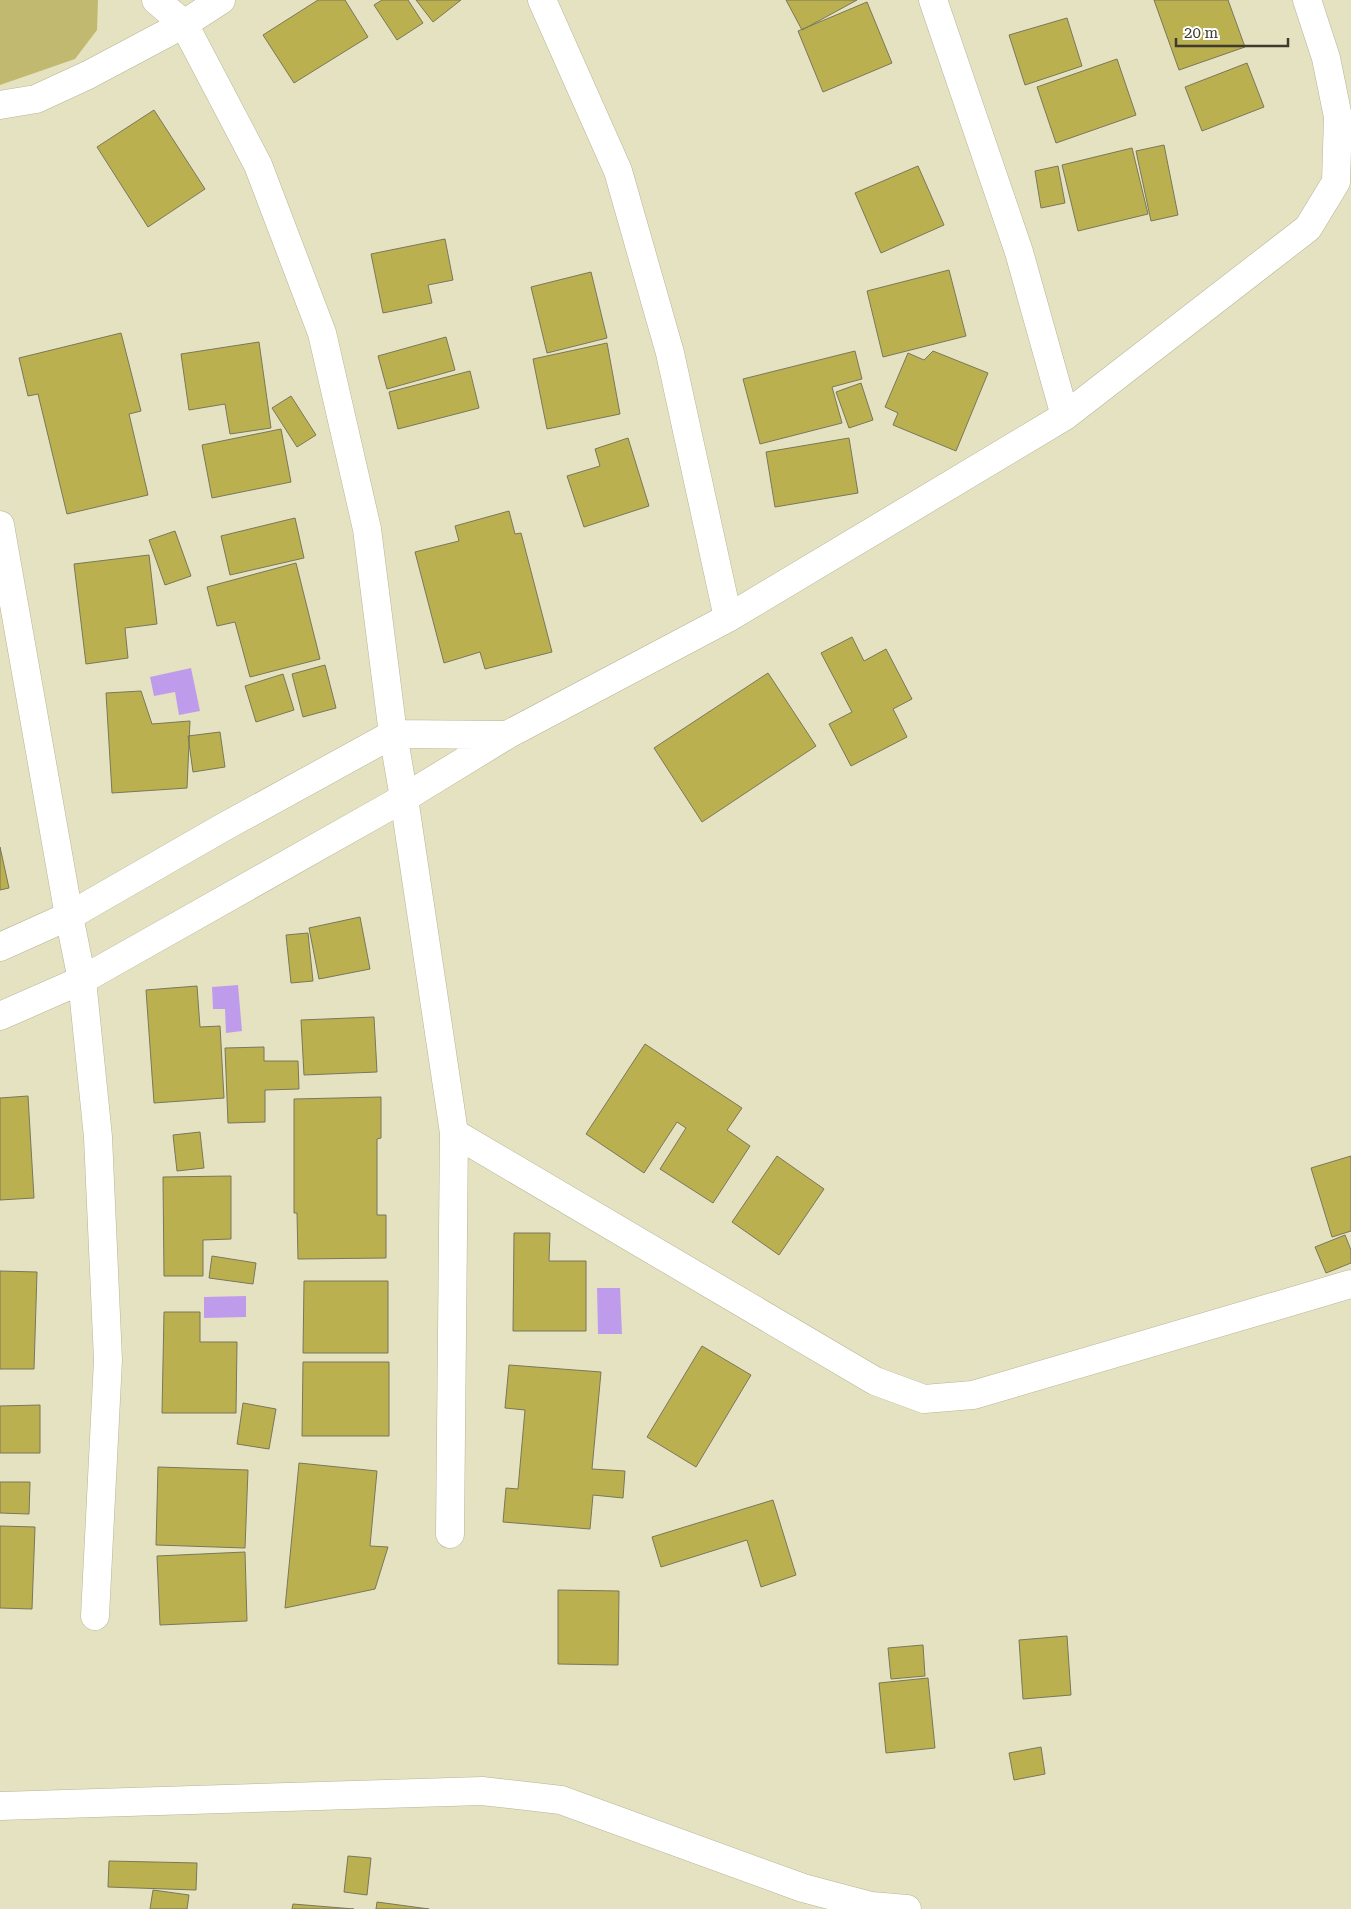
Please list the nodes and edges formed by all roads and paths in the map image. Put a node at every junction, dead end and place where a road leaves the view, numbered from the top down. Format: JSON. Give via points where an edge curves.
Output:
{"nodes":[{"id":1,"x":156,"y":0,"type":"edge"},
{"id":2,"x":221,"y":0,"type":"edge"},
{"id":3,"x":542,"y":0,"type":"edge"},
{"id":4,"x":933,"y":0,"type":"edge"},
{"id":5,"x":1307,"y":0,"type":"edge"},
{"id":6,"x":184,"y":24,"type":"junction"},
{"id":7,"x":0,"y":105,"type":"edge"},
{"id":8,"x":1065,"y":416,"type":"junction"},
{"id":9,"x":0,"y":525,"type":"edge"},
{"id":10,"x":728,"y":618,"type":"junction"},
{"id":11,"x":393,"y":734,"type":"junction"},
{"id":12,"x":507,"y":734,"type":"junction"},
{"id":13,"x":404,"y":798,"type":"junction"},
{"id":14,"x":69,"y":916,"type":"junction"},
{"id":15,"x":0,"y":947,"type":"edge"},
{"id":16,"x":82,"y":980,"type":"junction"},
{"id":17,"x":0,"y":1016,"type":"edge"},
{"id":18,"x":454,"y":1133,"type":"junction"},
{"id":19,"x":1351,"y":1284,"type":"edge"},
{"id":20,"x":450,"y":1534,"type":"dead end"},
{"id":21,"x":95,"y":1616,"type":"dead end"},
{"id":22,"x":0,"y":1806,"type":"edge"},
{"id":23,"x":907,"y":1909,"type":"edge"}],
"edges":[{"from":1,"to":6,"type":"street"},
{"from":2,"to":6,"type":"street"},
{"from":3,"to":10,"type":"street","via":[[618,172],[670,353]]},
{"from":4,"to":8,"type":"street","via":[[1019,252]]},
{"from":5,"to":8,"type":"street","via":[[1326,58],[1338,117],[1336,182],[1308,228]]},
{"from":6,"to":7,"type":"street","via":[[36,99]]},
{"from":6,"to":11,"type":"street","via":[[258,165],[322,333],[367,529]]},
{"from":8,"to":10,"type":"street"},
{"from":9,"to":14,"type":"street"},
{"from":10,"to":12,"type":"street"},
{"from":11,"to":12,"type":"street"},
{"from":11,"to":13,"type":"street"},
{"from":11,"to":14,"type":"street"},
{"from":12,"to":13,"type":"street"},
{"from":13,"to":16,"type":"street"},
{"from":13,"to":18,"type":"street"},
{"from":14,"to":15,"type":"street"},
{"from":14,"to":16,"type":"street"},
{"from":16,"to":17,"type":"street"},
{"from":16,"to":21,"type":"street","via":[[98,1137],[108,1360]]},
{"from":18,"to":19,"type":"street","via":[[875,1381],[924,1399],[974,1395]]},
{"from":18,"to":20,"type":"street"},
{"from":22,"to":23,"type":"street","via":[[482,1791],[561,1800],[803,1888],[872,1906]]}]}
